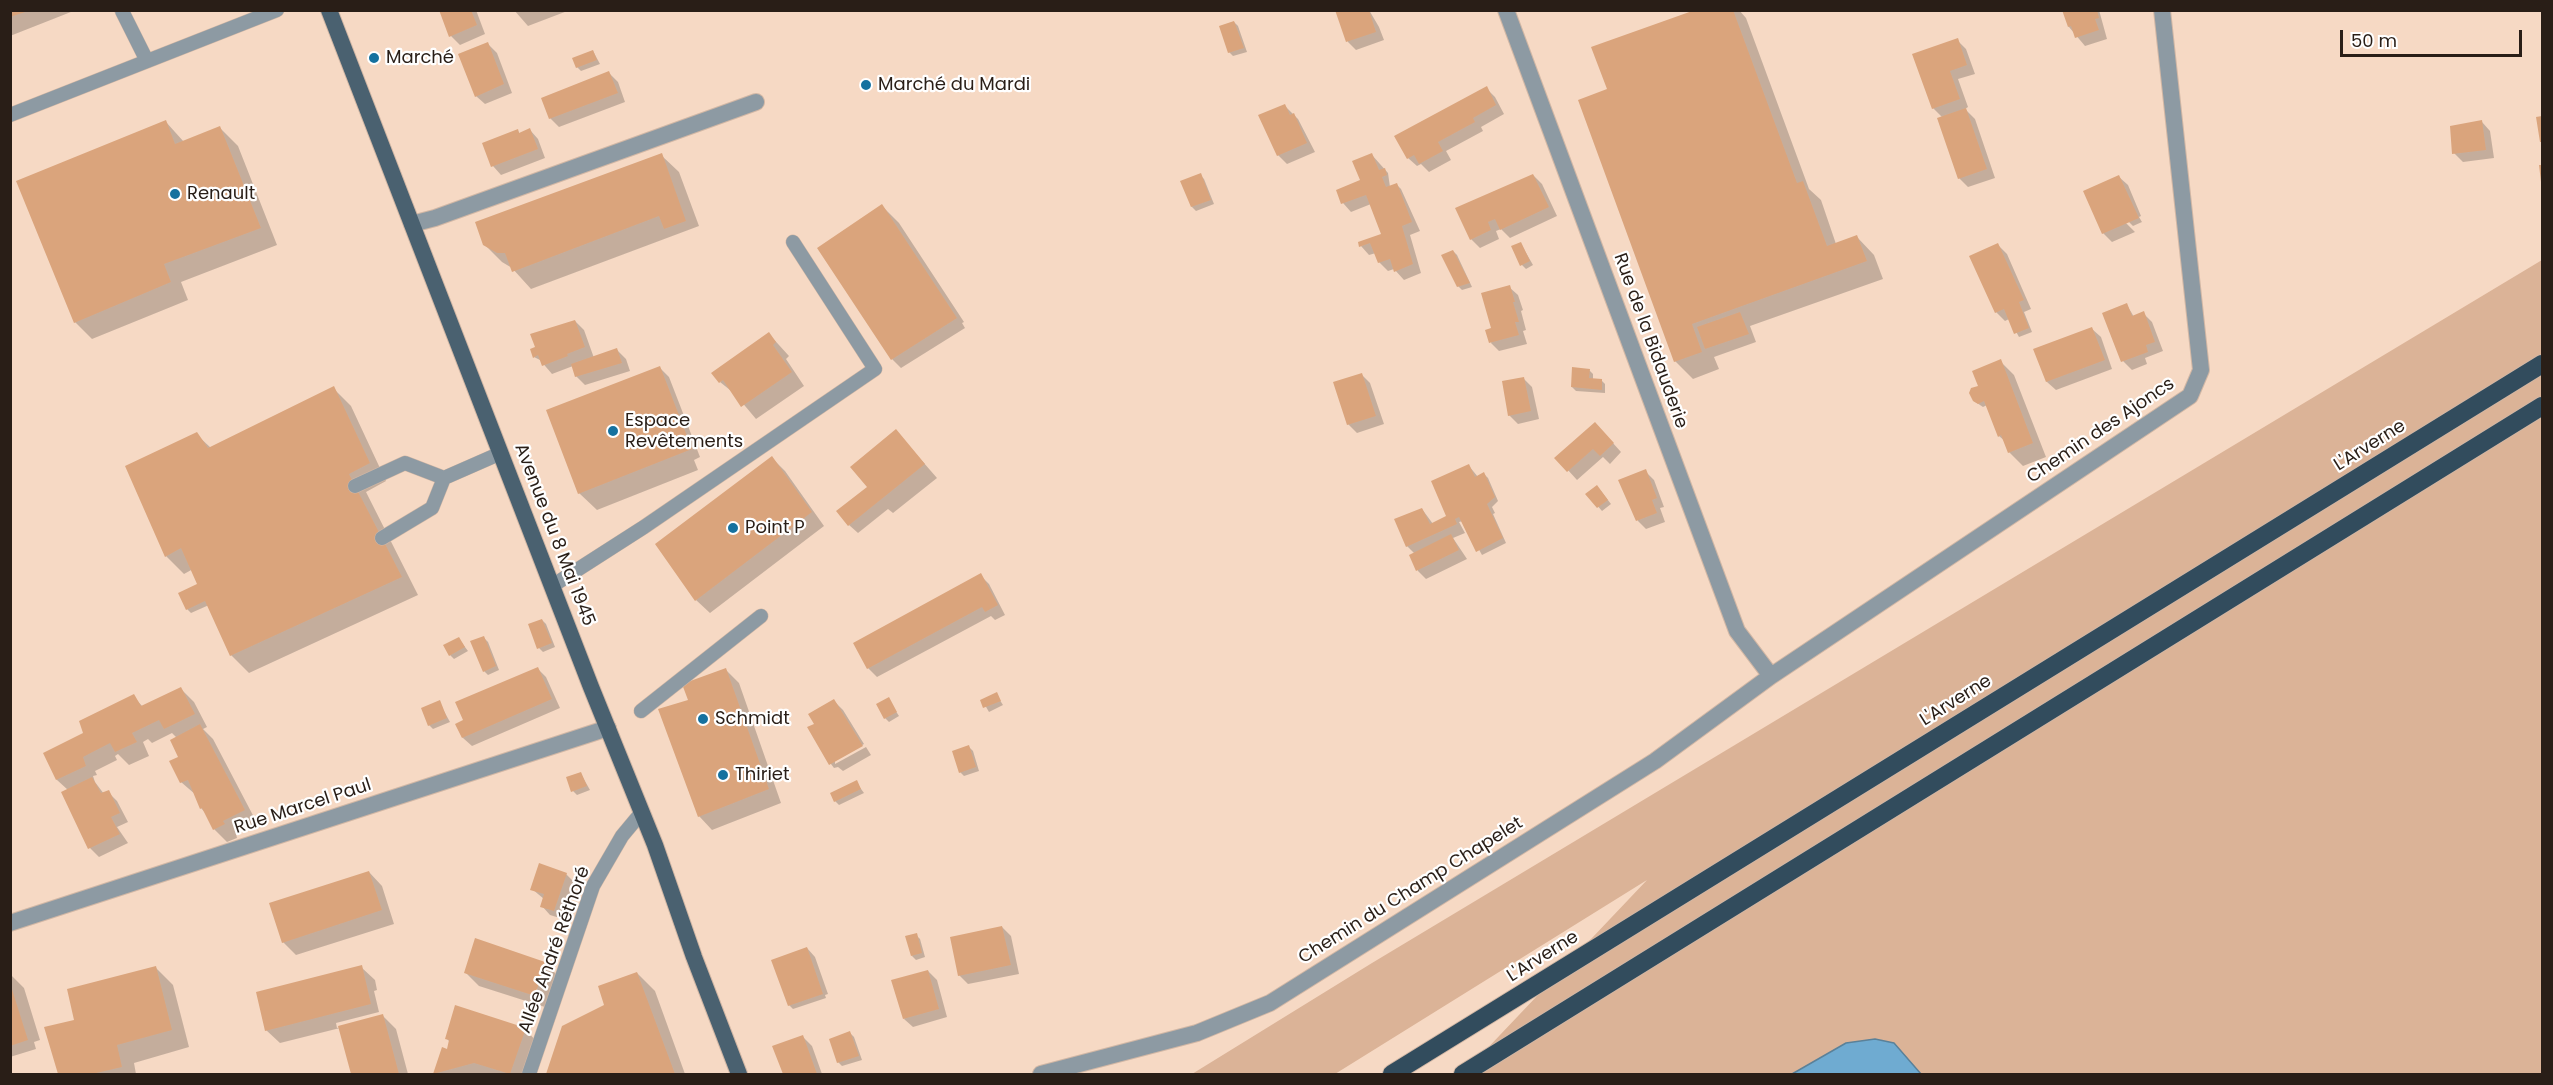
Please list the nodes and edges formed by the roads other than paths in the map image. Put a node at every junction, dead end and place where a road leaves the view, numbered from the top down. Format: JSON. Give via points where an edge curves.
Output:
{"nodes":[{"id":1,"x":277,"y":10,"type":"edge"},
{"id":2,"x":329,"y":10,"type":"edge"},
{"id":3,"x":1506,"y":10,"type":"edge"},
{"id":4,"x":2162,"y":10,"type":"edge"},
{"id":5,"x":122,"y":11,"type":"edge"},
{"id":6,"x":147,"y":62,"type":"junction"},
{"id":7,"x":756,"y":102,"type":"dead end"},
{"id":8,"x":10,"y":115,"type":"edge"},
{"id":9,"x":411,"y":224,"type":"junction"},
{"id":10,"x":792,"y":242,"type":"dead end"},
{"id":11,"x":2542,"y":364,"type":"edge"},
{"id":12,"x":2542,"y":405,"type":"edge"},
{"id":13,"x":501,"y":453,"type":"junction"},
{"id":14,"x":444,"y":478,"type":"junction"},
{"id":15,"x":355,"y":486,"type":"dead end"},
{"id":16,"x":382,"y":538,"type":"dead end"},
{"id":17,"x":552,"y":586,"type":"junction"},
{"id":18,"x":761,"y":616,"type":"dead end"},
{"id":19,"x":1772,"y":676,"type":"junction"},
{"id":20,"x":641,"y":711,"type":"dead end"},
{"id":21,"x":608,"y":728,"type":"junction"},
{"id":22,"x":642,"y":812,"type":"junction"},
{"id":23,"x":10,"y":923,"type":"edge"},
{"id":24,"x":529,"y":1074,"type":"edge"},
{"id":25,"x":739,"y":1074,"type":"edge"},
{"id":26,"x":1041,"y":1074,"type":"edge"},
{"id":27,"x":1392,"y":1074,"type":"edge"},
{"id":28,"x":1463,"y":1074,"type":"edge"}],
"edges":[{"from":1,"to":6,"type":"lane"},
{"from":2,"to":9,"type":"main road","name":"Avenue du 8 Mai 1945"},
{"from":3,"to":19,"type":"street","name":"Rue de la Bidauderie","via":[[1737,631]]},
{"from":4,"to":19,"type":"street","name":"Chemin des Ajoncs","via":[[2201,369],[2190,396]]},
{"from":5,"to":6,"type":"lane"},
{"from":6,"to":8,"type":"lane"},
{"from":7,"to":9,"type":"street"},
{"from":9,"to":13,"type":"main road","name":"Avenue du 8 Mai 1945"},
{"from":10,"to":17,"type":"lane","via":[[875,369]]},
{"from":11,"to":27,"type":"highway","name":"L'Arverne"},
{"from":12,"to":28,"type":"highway"},
{"from":13,"to":14,"type":"lane"},
{"from":13,"to":17,"type":"main road","name":"Avenue du 8 Mai 1945"},
{"from":14,"to":15,"type":"lane","via":[[405,463]]},
{"from":14,"to":16,"type":"lane","via":[[432,508]]},
{"from":17,"to":21,"type":"main road","name":"Avenue du 8 Mai 1945"},
{"from":18,"to":20,"type":"lane"},
{"from":19,"to":26,"type":"street","name":"Chemin du Champ Chapelet","via":[[1655,761],[1270,1003],[1197,1033]]},
{"from":21,"to":22,"type":"main road","name":"Avenue du 8 Mai 1945"},
{"from":21,"to":23,"type":"street","name":"Rue Marcel Paul"},
{"from":22,"to":24,"type":"lane","name":"Allée André Réthoré","via":[[621,836],[593,886]]},
{"from":22,"to":25,"type":"main road","name":"Avenue du 8 Mai 1945"}]}
